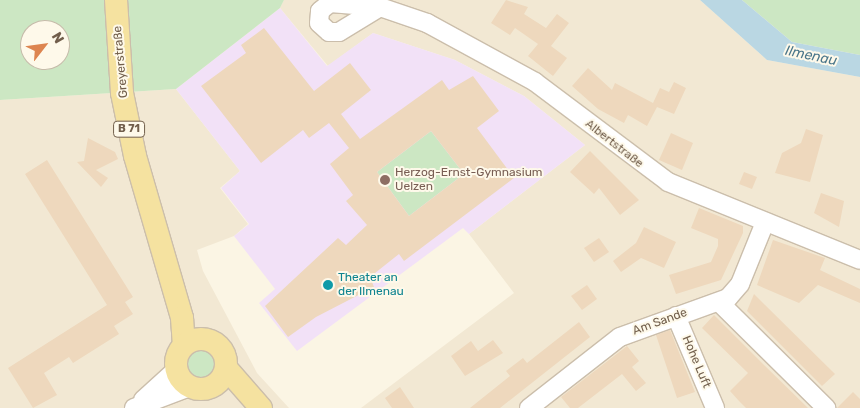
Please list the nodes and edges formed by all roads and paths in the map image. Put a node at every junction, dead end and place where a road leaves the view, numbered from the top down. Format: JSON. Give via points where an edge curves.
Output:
{"nodes":[{"id":1,"x":380,"y":7,"type":"dead end"},
{"id":2,"x":116,"y":8,"type":"edge"},
{"id":3,"x":765,"y":222,"type":"junction"},
{"id":4,"x":160,"y":240,"type":"junction"},
{"id":5,"x":860,"y":260,"type":"edge"},
{"id":6,"x":719,"y":302,"type":"junction"},
{"id":7,"x":676,"y":316,"type":"junction"},
{"id":8,"x":210,"y":340,"type":"junction"},
{"id":9,"x":184,"y":344,"type":"junction"},
{"id":10,"x":226,"y":368,"type":"junction"},
{"id":11,"x":176,"y":370,"type":"junction"},
{"id":12,"x":201,"y":387,"type":"junction"},
{"id":13,"x":134,"y":408,"type":"edge"},
{"id":14,"x":248,"y":408,"type":"edge"},
{"id":15,"x":261,"y":408,"type":"edge"},
{"id":16,"x":529,"y":408,"type":"edge"},
{"id":17,"x":715,"y":408,"type":"edge"},
{"id":18,"x":826,"y":408,"type":"edge"}],
"edges":[{"from":1,"to":3,"type":"street","name":"Albertstraße","via":[[427,23],[511,67],[668,182]]},
{"from":2,"to":4,"type":"main road","name":"Greyerstraße","number":"B 71","via":[[122,93],[134,156]]},
{"from":3,"to":5,"type":"street","name":"Albertstraße"},
{"from":3,"to":6,"type":"street","name":"Am Sande","via":[[735,291]]},
{"from":4,"to":8,"type":"main road","name":"Greyerstraße","number":"B 71"},
{"from":4,"to":9,"type":"main road","name":"Greyerstraße","number":"B 71","via":[[182,318]]},
{"from":6,"to":7,"type":"street","name":"Am Sande"},
{"from":6,"to":18,"type":"street"},
{"from":7,"to":16,"type":"street","name":"Am Sande","via":[[620,337]]},
{"from":7,"to":17,"type":"street","name":"Hohe Luft"},
{"from":8,"to":9,"type":"main road"},
{"from":8,"to":10,"type":"main road","via":[[223,350]]},
{"from":9,"to":11,"type":"main road"},
{"from":10,"to":12,"type":"main road"},
{"from":10,"to":15,"type":"main road"},
{"from":11,"to":12,"type":"main road"},
{"from":11,"to":13,"type":"street"},
{"from":12,"to":13,"type":"street"},
{"from":12,"to":14,"type":"main road"}]}
